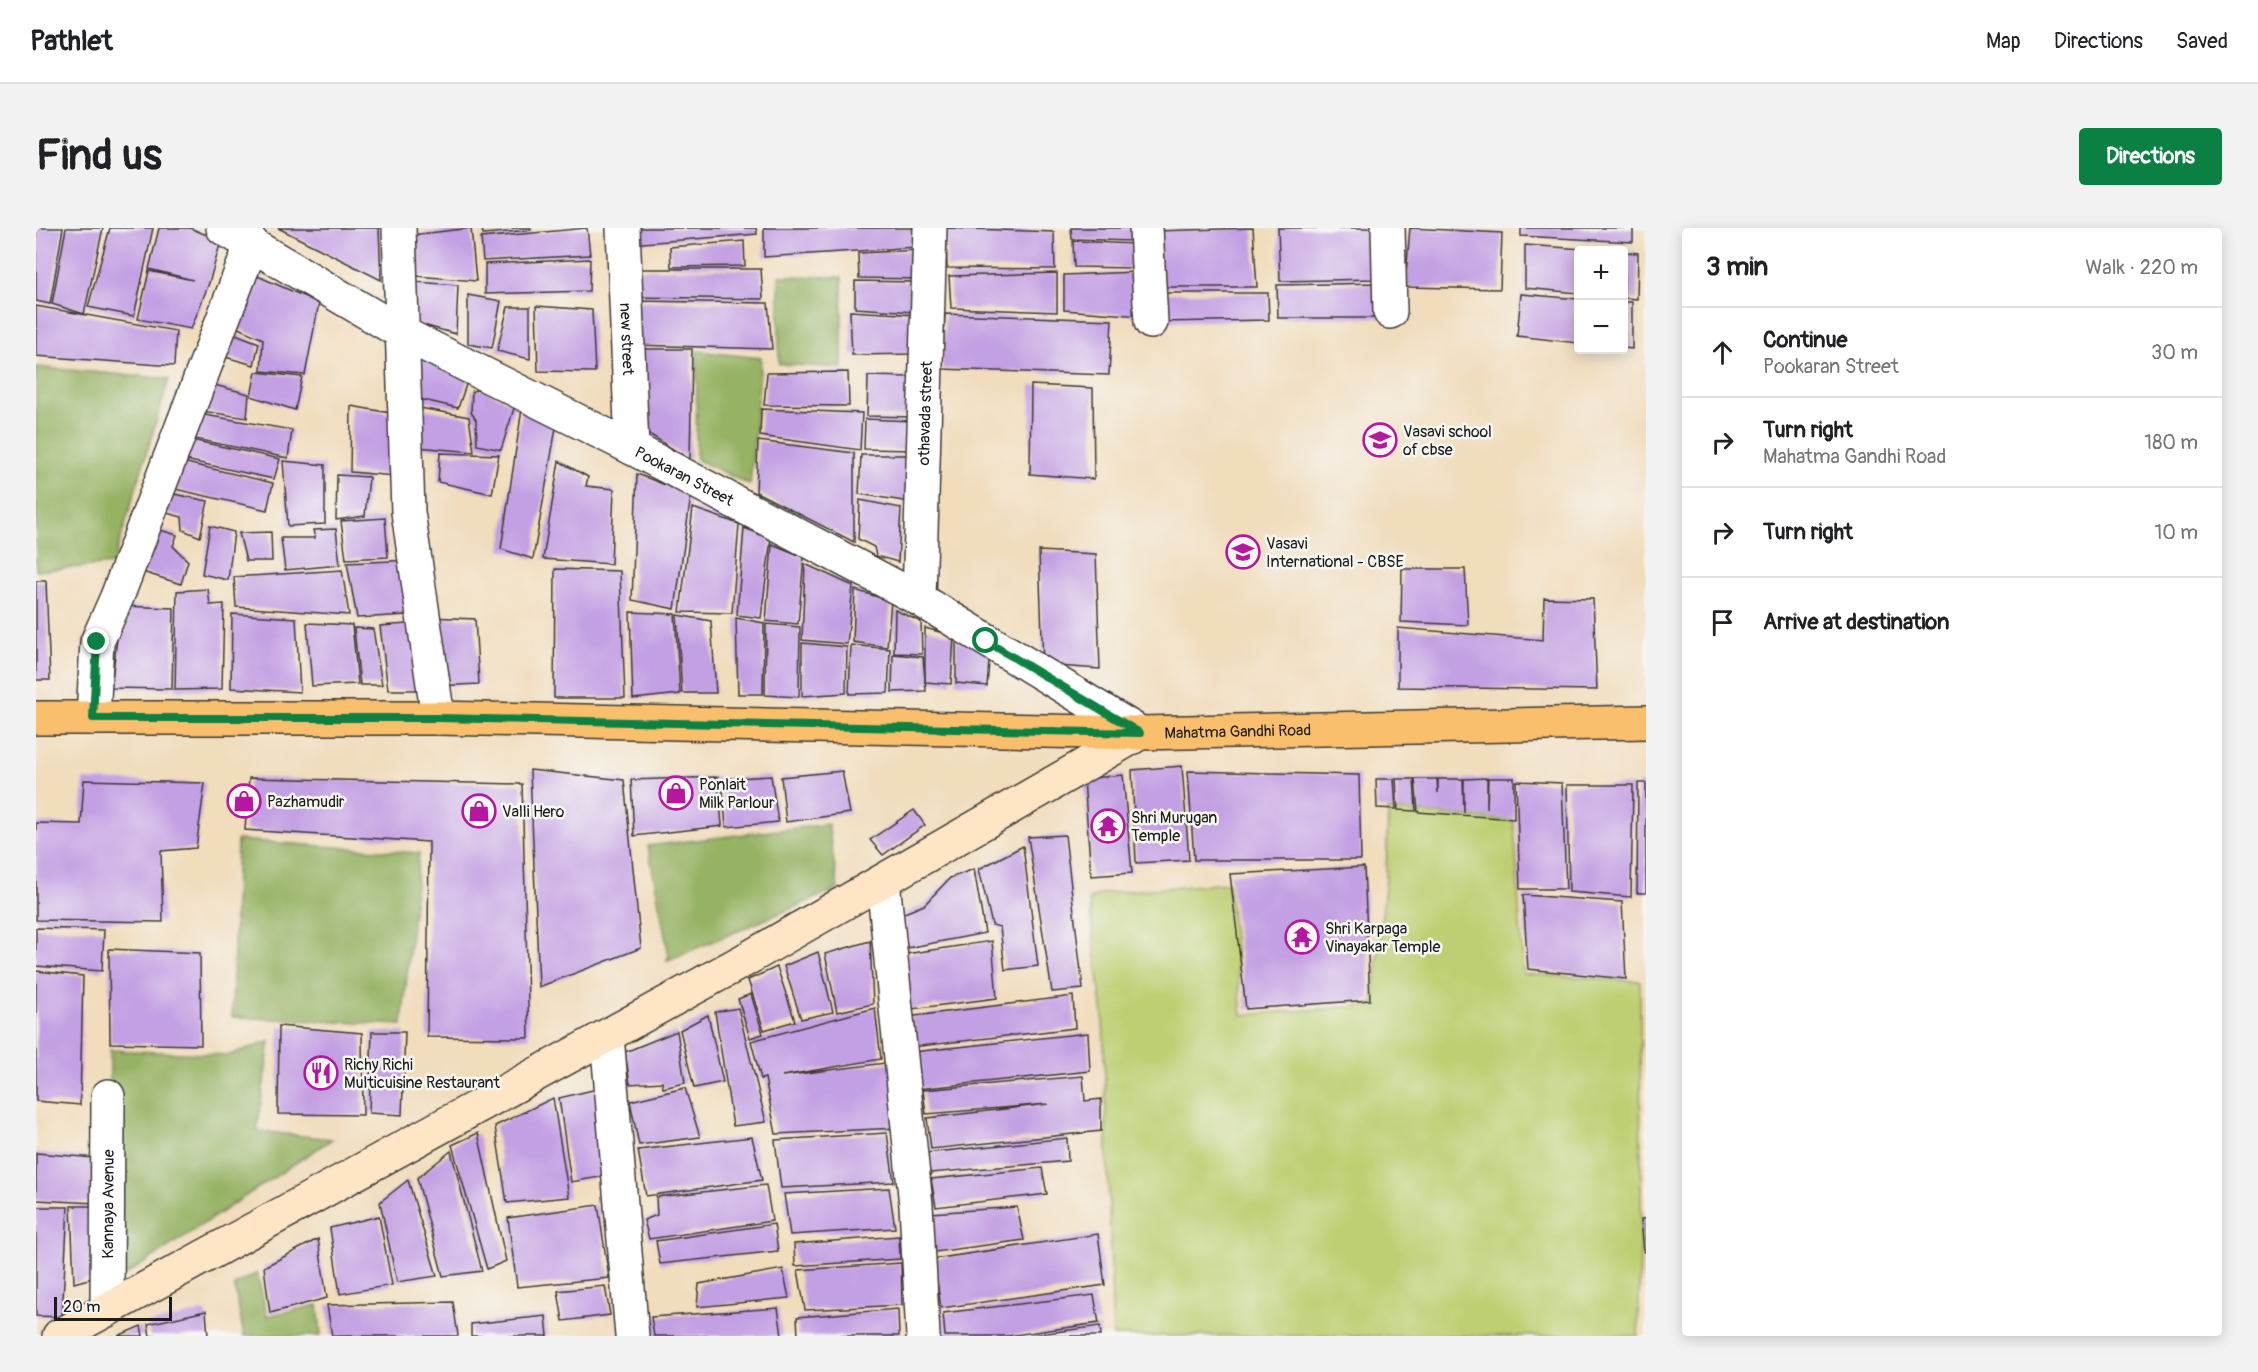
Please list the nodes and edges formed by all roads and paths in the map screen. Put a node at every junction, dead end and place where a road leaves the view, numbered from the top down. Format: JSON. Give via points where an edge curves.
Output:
{"nodes":[{"id":1,"x":223,"y":228,"type":"edge"},
{"id":2,"x":399,"y":228,"type":"edge"},
{"id":3,"x":623,"y":228,"type":"edge"},
{"id":4,"x":930,"y":228,"type":"edge"},
{"id":5,"x":1146,"y":228,"type":"edge"},
{"id":6,"x":1388,"y":228,"type":"edge"},
{"id":7,"x":252,"y":243,"type":"junction"},
{"id":8,"x":1390,"y":312,"type":"dead end"},
{"id":9,"x":1151,"y":322,"type":"dead end"},
{"id":10,"x":404,"y":334,"type":"junction"},
{"id":11,"x":632,"y":448,"type":"junction"},
{"id":12,"x":919,"y":599,"type":"junction"},
{"id":13,"x":36,"y":718,"type":"edge"},
{"id":14,"x":93,"y":718,"type":"junction"},
{"id":15,"x":438,"y":718,"type":"junction"},
{"id":16,"x":1646,"y":722,"type":"edge"},
{"id":17,"x":1140,"y":733,"type":"junction"},
{"id":18,"x":883,"y":881,"type":"junction"},
{"id":19,"x":607,"y":1036,"type":"junction"},
{"id":20,"x":108,"y":1096,"type":"dead end"},
{"id":21,"x":106,"y":1310,"type":"junction"},
{"id":22,"x":59,"y":1336,"type":"edge"},
{"id":23,"x":632,"y":1336,"type":"edge"},
{"id":24,"x":923,"y":1336,"type":"edge"}],
"edges":[{"from":1,"to":7,"type":"street","name":"Pookaran Street"},
{"from":2,"to":10,"type":"street"},
{"from":3,"to":11,"type":"street","name":"new street"},
{"from":4,"to":12,"type":"street","name":"othavada street"},
{"from":5,"to":9,"type":"street"},
{"from":6,"to":8,"type":"street"},
{"from":7,"to":10,"type":"street","name":"Pookaran Street"},
{"from":7,"to":14,"type":"street","via":[[97,642]]},
{"from":10,"to":11,"type":"street","name":"Pookaran Street"},
{"from":10,"to":15,"type":"street","via":[[408,512]]},
{"from":11,"to":12,"type":"street","name":"Pookaran Street"},
{"from":12,"to":17,"type":"street","name":"Pookaran Street"},
{"from":13,"to":14,"type":"main road","name":"Mahatma Gandhi Road"},
{"from":14,"to":15,"type":"main road","name":"Mahatma Gandhi Road"},
{"from":15,"to":17,"type":"main road","name":"Mahatma Gandhi Road"},
{"from":16,"to":17,"type":"main road","name":"Mahatma Gandhi Road"},
{"from":17,"to":18,"type":"street"},
{"from":18,"to":19,"type":"street"},
{"from":18,"to":24,"type":"street","via":[[916,1205]]},
{"from":19,"to":21,"type":"street"},
{"from":19,"to":23,"type":"street"},
{"from":20,"to":21,"type":"street","name":"Kannaya Avenue"},
{"from":21,"to":22,"type":"street"}]}
